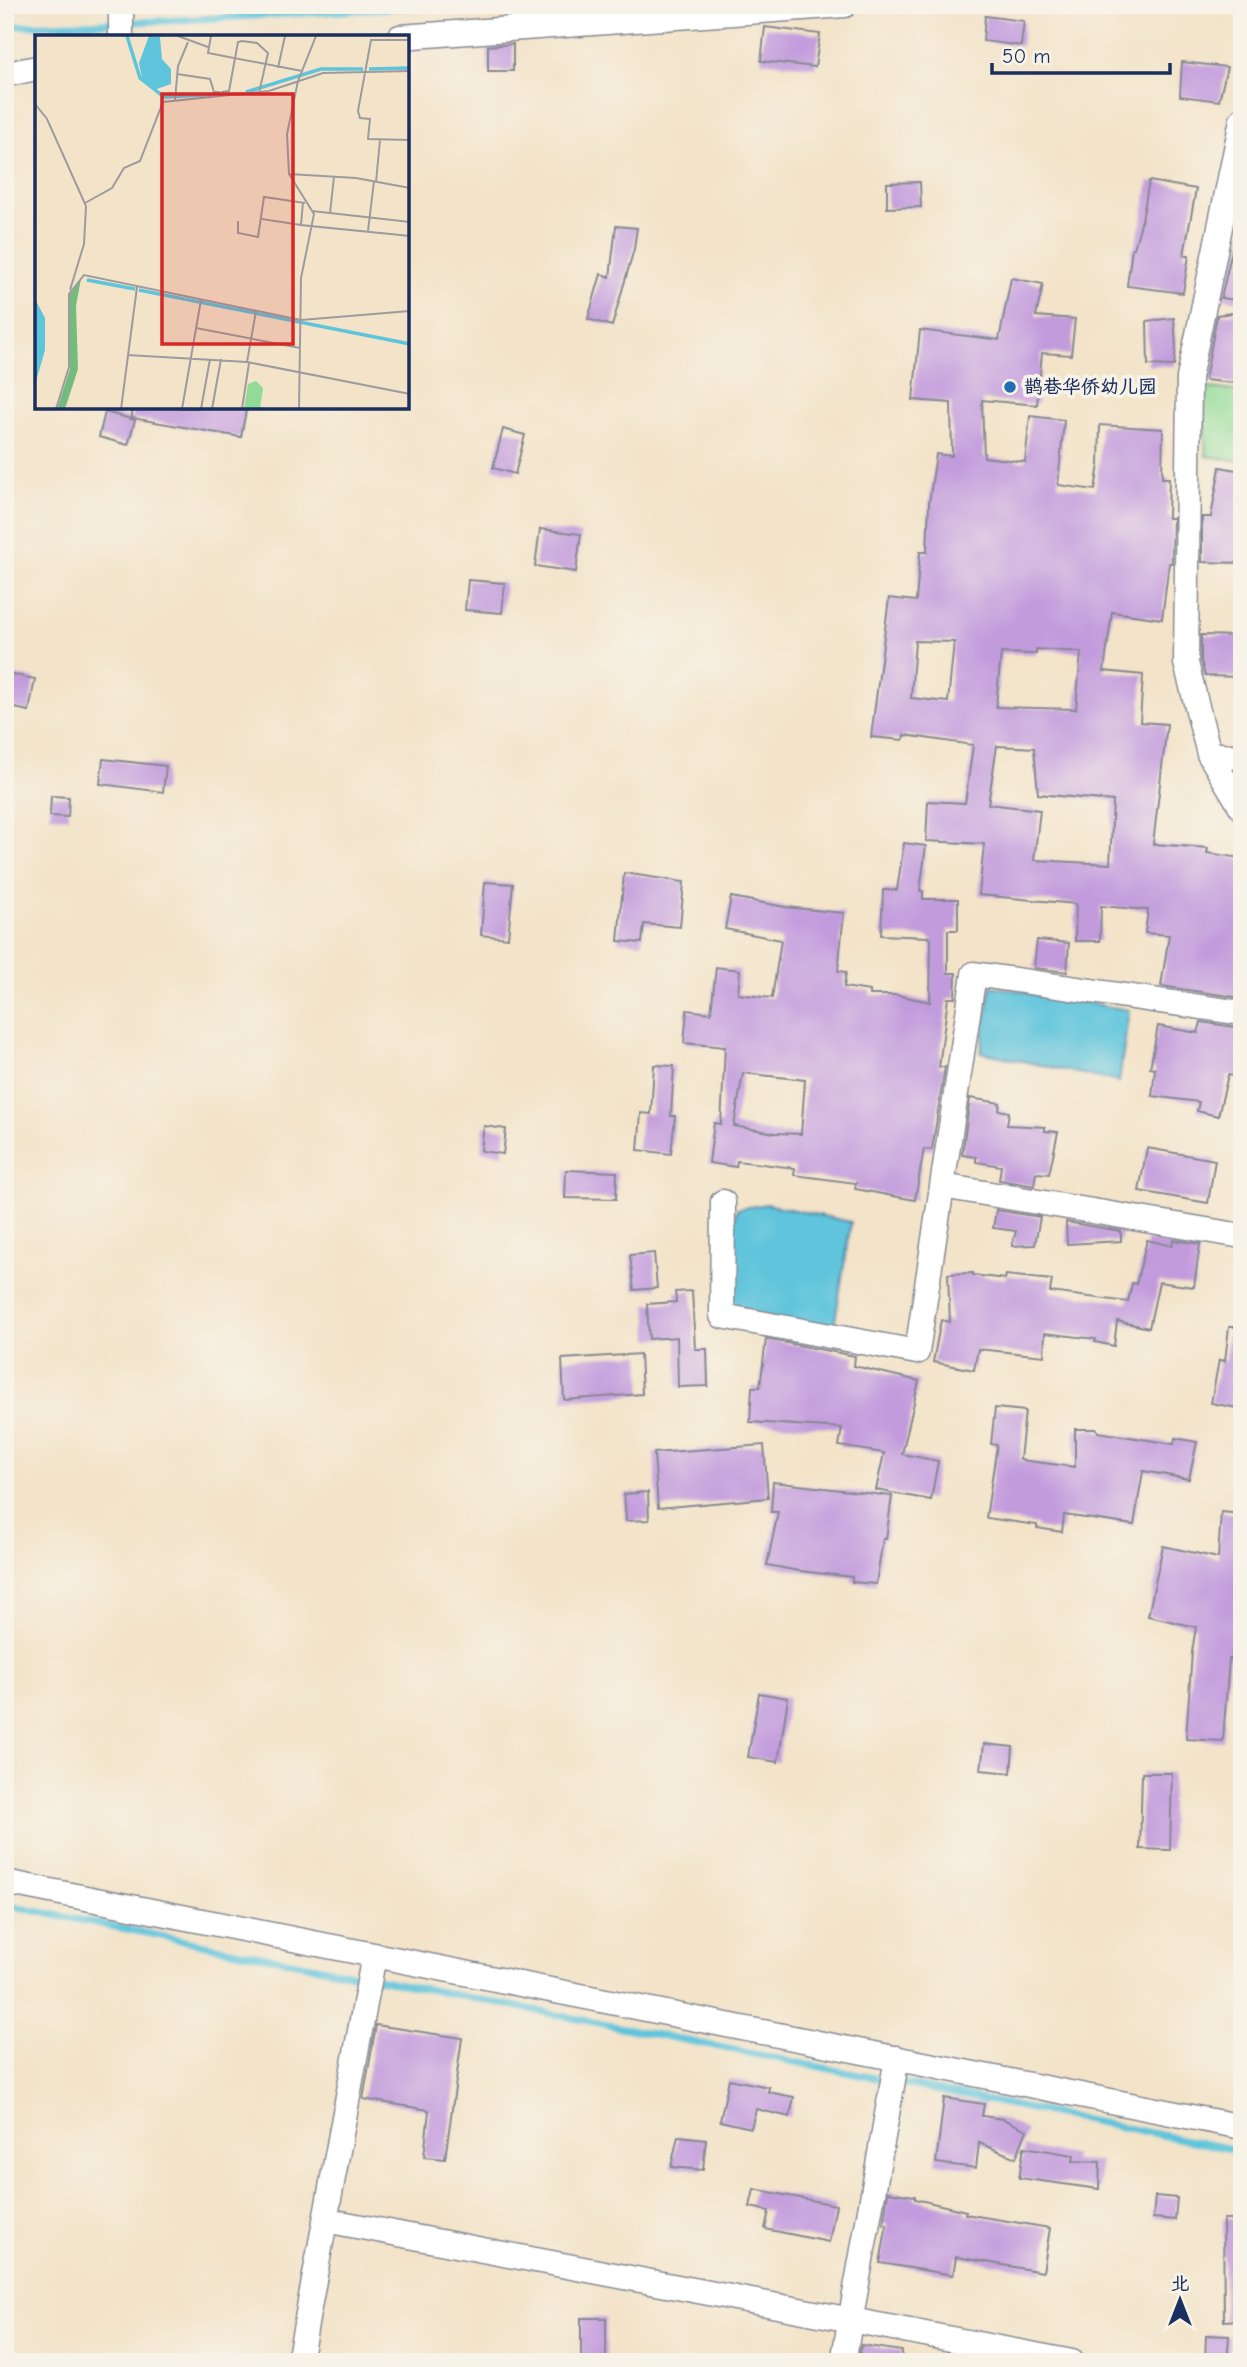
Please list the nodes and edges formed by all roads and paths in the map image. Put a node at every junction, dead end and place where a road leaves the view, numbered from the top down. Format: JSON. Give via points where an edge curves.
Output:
{"nodes":[{"id":1,"x":845,"y":5,"type":"edge"},
{"id":2,"x":561,"y":13,"type":"edge"},
{"id":3,"x":410,"y":36,"type":"edge"},
{"id":4,"x":35,"y":68,"type":"edge"},
{"id":5,"x":5,"y":77,"type":"edge"},
{"id":6,"x":1242,"y":120,"type":"edge"},
{"id":7,"x":1209,"y":754,"type":"junction"},
{"id":8,"x":1242,"y":757,"type":"edge"},
{"id":9,"x":1242,"y":808,"type":"edge"},
{"id":10,"x":1242,"y":1013,"type":"edge"},
{"id":11,"x":942,"y":1186,"type":"junction"},
{"id":12,"x":723,"y":1202,"type":"dead end"},
{"id":13,"x":1242,"y":1236,"type":"edge"},
{"id":14,"x":5,"y":1882,"type":"edge"},
{"id":15,"x":371,"y":1970,"type":"junction"},
{"id":16,"x":894,"y":2074,"type":"junction"},
{"id":17,"x":1242,"y":2127,"type":"edge"},
{"id":18,"x":325,"y":2220,"type":"junction"},
{"id":19,"x":850,"y":2320,"type":"junction"},
{"id":20,"x":299,"y":2362,"type":"edge"},
{"id":21,"x":843,"y":2362,"type":"edge"},
{"id":22,"x":1072,"y":2362,"type":"edge"}],
"edges":[{"from":1,"to":2,"type":"street"},
{"from":2,"to":3,"type":"street"},
{"from":4,"to":5,"type":"street"},
{"from":6,"to":7,"type":"street","via":[[1189,378],[1186,663]]},
{"from":7,"to":8,"type":"street"},
{"from":7,"to":9,"type":"street"},
{"from":10,"to":11,"type":"street","via":[[974,974]]},
{"from":11,"to":12,"type":"street","via":[[917,1352],[722,1316]]},
{"from":11,"to":13,"type":"street"},
{"from":14,"to":15,"type":"street"},
{"from":15,"to":16,"type":"street"},
{"from":15,"to":18,"type":"street"},
{"from":16,"to":17,"type":"street"},
{"from":16,"to":19,"type":"street"},
{"from":18,"to":19,"type":"street"},
{"from":18,"to":20,"type":"street"},
{"from":19,"to":21,"type":"street"},
{"from":19,"to":22,"type":"street"}]}
